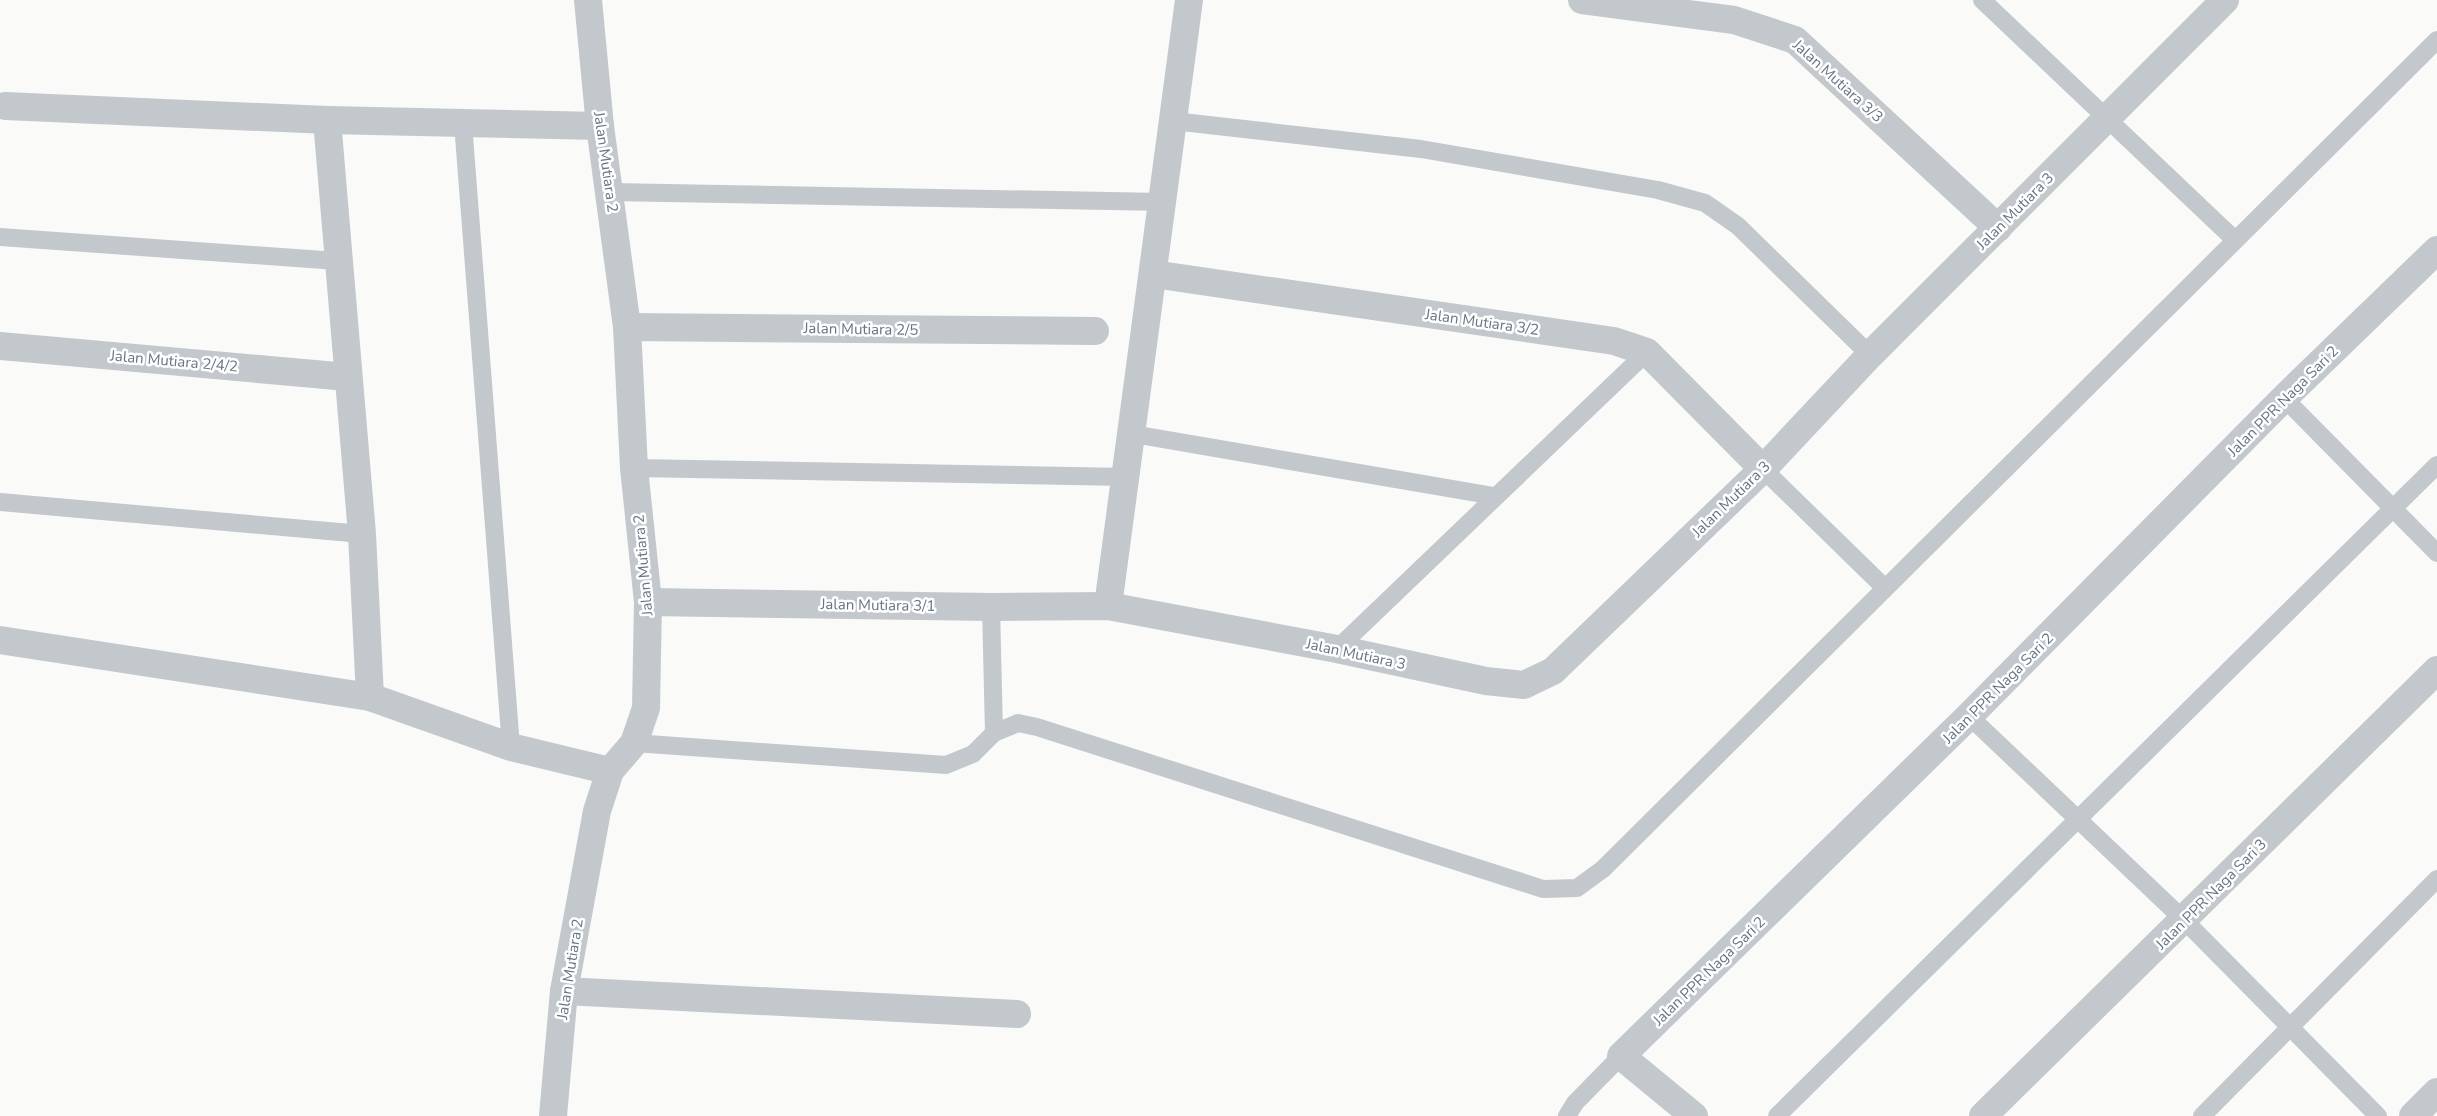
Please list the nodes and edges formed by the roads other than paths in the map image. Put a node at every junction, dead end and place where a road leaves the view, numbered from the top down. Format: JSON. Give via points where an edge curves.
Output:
{"nodes":[{"id":1,"x":588,"y":0,"type":"edge"},
{"id":2,"x":1189,"y":0,"type":"edge"},
{"id":3,"x":1582,"y":0,"type":"edge"},
{"id":4,"x":1982,"y":0,"type":"edge"},
{"id":5,"x":2225,"y":0,"type":"edge"},
{"id":6,"x":2437,"y":40,"type":"edge"},
{"id":7,"x":5,"y":106,"type":"dead end"},
{"id":8,"x":2107,"y":118,"type":"junction"},
{"id":9,"x":326,"y":120,"type":"junction"},
{"id":10,"x":1173,"y":121,"type":"junction"},
{"id":11,"x":463,"y":123,"type":"junction"},
{"id":12,"x":600,"y":126,"type":"junction"},
{"id":13,"x":610,"y":192,"type":"junction"},
{"id":14,"x":1163,"y":202,"type":"junction"},
{"id":15,"x":1998,"y":228,"type":"junction"},
{"id":16,"x":0,"y":236,"type":"edge"},
{"id":17,"x":2235,"y":240,"type":"junction"},
{"id":18,"x":2437,"y":250,"type":"edge"},
{"id":19,"x":337,"y":261,"type":"junction"},
{"id":20,"x":1153,"y":274,"type":"junction"},
{"id":21,"x":627,"y":327,"type":"junction"},
{"id":22,"x":1095,"y":331,"type":"dead end"},
{"id":23,"x":0,"y":346,"type":"edge"},
{"id":24,"x":1646,"y":352,"type":"junction"},
{"id":25,"x":1870,"y":355,"type":"junction"},
{"id":26,"x":348,"y":377,"type":"junction"},
{"id":27,"x":2284,"y":398,"type":"junction"},
{"id":28,"x":1133,"y":434,"type":"junction"},
{"id":29,"x":2437,"y":465,"type":"edge"},
{"id":30,"x":634,"y":468,"type":"junction"},
{"id":31,"x":1763,"y":469,"type":"junction"},
{"id":32,"x":1127,"y":477,"type":"junction"},
{"id":33,"x":1494,"y":496,"type":"junction"},
{"id":34,"x":0,"y":502,"type":"edge"},
{"id":35,"x":2392,"y":510,"type":"junction"},
{"id":36,"x":362,"y":534,"type":"junction"},
{"id":37,"x":2437,"y":553,"type":"edge"},
{"id":38,"x":1884,"y":587,"type":"junction"},
{"id":39,"x":648,"y":602,"type":"junction"},
{"id":40,"x":1108,"y":606,"type":"junction"},
{"id":41,"x":991,"y":607,"type":"junction"},
{"id":42,"x":0,"y":640,"type":"edge"},
{"id":43,"x":1337,"y":649,"type":"junction"},
{"id":44,"x":2437,"y":670,"type":"edge"},
{"id":45,"x":370,"y":697,"type":"junction"},
{"id":46,"x":1970,"y":716,"type":"junction"},
{"id":47,"x":994,"y":734,"type":"junction"},
{"id":48,"x":634,"y":743,"type":"junction"},
{"id":49,"x":511,"y":747,"type":"junction"},
{"id":50,"x":610,"y":771,"type":"junction"},
{"id":51,"x":2078,"y":819,"type":"junction"},
{"id":52,"x":2437,"y":879,"type":"edge"},
{"id":53,"x":2184,"y":920,"type":"junction"},
{"id":54,"x":564,"y":991,"type":"junction"},
{"id":55,"x":1017,"y":1014,"type":"dead end"},
{"id":56,"x":2290,"y":1027,"type":"junction"},
{"id":57,"x":1622,"y":1056,"type":"junction"},
{"id":58,"x":2437,"y":1092,"type":"edge"},
{"id":59,"x":553,"y":1116,"type":"edge"},
{"id":60,"x":1567,"y":1116,"type":"edge"},
{"id":61,"x":1694,"y":1116,"type":"edge"},
{"id":62,"x":1777,"y":1116,"type":"edge"},
{"id":63,"x":1983,"y":1116,"type":"edge"},
{"id":64,"x":2202,"y":1116,"type":"edge"},
{"id":65,"x":2378,"y":1116,"type":"edge"},
{"id":66,"x":2413,"y":1116,"type":"edge"}],
"edges":[{"from":1,"to":12,"type":"street","name":"Jalan Mutiara 2"},
{"from":2,"to":10,"type":"street"},
{"from":3,"to":15,"type":"street","name":"Jalan Mutiara 3/3","via":[[1734,20],[1795,40]]},
{"from":4,"to":8,"type":"lane"},
{"from":5,"to":8,"type":"street","name":"Jalan Mutiara 3"},
{"from":6,"to":17,"type":"lane"},
{"from":7,"to":9,"type":"street"},
{"from":8,"to":15,"type":"street","name":"Jalan Mutiara 3"},
{"from":8,"to":17,"type":"lane"},
{"from":9,"to":11,"type":"street"},
{"from":9,"to":19,"type":"street"},
{"from":10,"to":14,"type":"street"},
{"from":10,"to":25,"type":"lane","via":[[1421,149],[1658,190],[1705,204],[1738,226]]},
{"from":11,"to":12,"type":"street"},
{"from":11,"to":49,"type":"lane"},
{"from":12,"to":13,"type":"street","name":"Jalan Mutiara 2"},
{"from":13,"to":14,"type":"lane"},
{"from":13,"to":21,"type":"street","name":"Jalan Mutiara 2"},
{"from":14,"to":20,"type":"street"},
{"from":15,"to":25,"type":"street","name":"Jalan Mutiara 3"},
{"from":16,"to":19,"type":"lane"},
{"from":17,"to":38,"type":"lane"},
{"from":18,"to":27,"type":"street","name":"Jalan PPR Naga Sari 2"},
{"from":19,"to":26,"type":"street"},
{"from":20,"to":24,"type":"street","name":"Jalan Mutiara 3/2","via":[[1614,341]]},
{"from":20,"to":28,"type":"street"},
{"from":21,"to":22,"type":"street","name":"Jalan Mutiara 2/5"},
{"from":21,"to":30,"type":"street","name":"Jalan Mutiara 2"},
{"from":23,"to":26,"type":"street","name":"Jalan Mutiara 2/4/2"},
{"from":24,"to":31,"type":"street","name":"Jalan Mutiara 3/2"},
{"from":24,"to":33,"type":"lane"},
{"from":25,"to":31,"type":"street","name":"Jalan Mutiara 3"},
{"from":26,"to":36,"type":"street"},
{"from":27,"to":35,"type":"lane"},
{"from":27,"to":46,"type":"street","name":"Jalan PPR Naga Sari 2"},
{"from":28,"to":32,"type":"street"},
{"from":28,"to":33,"type":"lane"},
{"from":29,"to":35,"type":"lane"},
{"from":30,"to":32,"type":"lane"},
{"from":30,"to":39,"type":"street","name":"Jalan Mutiara 2"},
{"from":31,"to":38,"type":"lane"},
{"from":31,"to":43,"type":"street","name":"Jalan Mutiara 3","via":[[1552,671],[1524,685],[1486,681]]},
{"from":32,"to":40,"type":"street"},
{"from":33,"to":43,"type":"lane"},
{"from":34,"to":36,"type":"lane"},
{"from":35,"to":37,"type":"lane"},
{"from":35,"to":51,"type":"lane"},
{"from":36,"to":45,"type":"street"},
{"from":38,"to":47,"type":"lane","via":[[1602,870],[1577,888],[1543,889],[1037,726],[1018,722]]},
{"from":39,"to":41,"type":"street","name":"Jalan Mutiara 3/1"},
{"from":39,"to":48,"type":"street","name":"Jalan Mutiara 2","via":[[646,708]]},
{"from":40,"to":41,"type":"street","name":"Jalan Mutiara 3/1"},
{"from":40,"to":43,"type":"street","name":"Jalan Mutiara 3"},
{"from":41,"to":47,"type":"lane"},
{"from":42,"to":45,"type":"street"},
{"from":44,"to":53,"type":"street","name":"Jalan PPR Naga Sari 3"},
{"from":45,"to":49,"type":"street"},
{"from":46,"to":51,"type":"lane"},
{"from":46,"to":57,"type":"street","name":"Jalan PPR Naga Sari 2"},
{"from":47,"to":48,"type":"lane","via":[[973,754],[946,765]]},
{"from":48,"to":50,"type":"street","name":"Jalan Mutiara 2"},
{"from":49,"to":50,"type":"street"},
{"from":50,"to":54,"type":"street","name":"Jalan Mutiara 2","via":[[597,811]]},
{"from":51,"to":53,"type":"lane"},
{"from":51,"to":62,"type":"lane"},
{"from":52,"to":56,"type":"lane"},
{"from":53,"to":56,"type":"lane"},
{"from":53,"to":63,"type":"street","name":"Jalan PPR Naga Sari 3"},
{"from":54,"to":55,"type":"street"},
{"from":54,"to":59,"type":"street","name":"Jalan Mutiara 2"},
{"from":56,"to":64,"type":"lane"},
{"from":56,"to":65,"type":"lane"},
{"from":57,"to":60,"type":"lane"},
{"from":57,"to":61,"type":"street"},
{"from":58,"to":66,"type":"street"}]}
